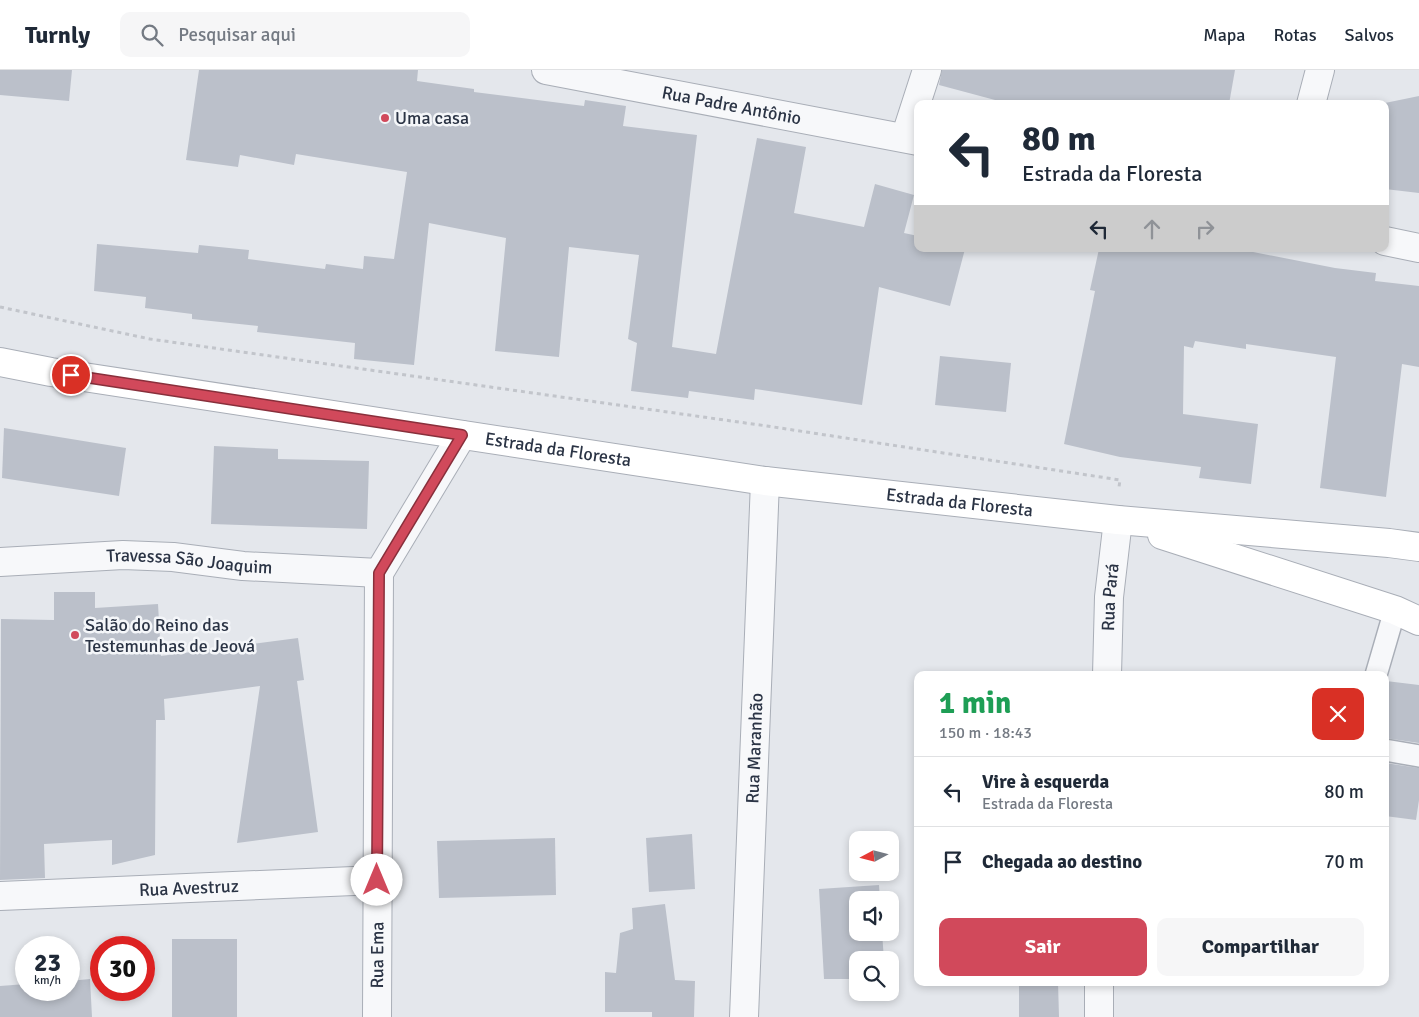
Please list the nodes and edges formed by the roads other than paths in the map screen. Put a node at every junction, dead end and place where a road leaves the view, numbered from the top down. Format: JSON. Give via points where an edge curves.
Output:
{"nodes":[{"id":1,"x":546,"y":70,"type":"edge"},
{"id":2,"x":927,"y":70,"type":"edge"},
{"id":3,"x":1320,"y":70,"type":"edge"},
{"id":4,"x":920,"y":100,"type":"edge"},
{"id":5,"x":1312,"y":100,"type":"edge"},
{"id":6,"x":914,"y":126,"type":"edge"},
{"id":7,"x":911,"y":139,"type":"edge"},
{"id":8,"x":1389,"y":242,"type":"edge"},
{"id":9,"x":1419,"y":248,"type":"edge"},
{"id":10,"x":0,"y":362,"type":"edge"},
{"id":11,"x":462,"y":435,"type":"junction"},
{"id":12,"x":765,"y":481,"type":"junction"},
{"id":13,"x":1118,"y":520,"type":"junction"},
{"id":14,"x":1419,"y":547,"type":"edge"},
{"id":15,"x":0,"y":562,"type":"edge"},
{"id":16,"x":379,"y":573,"type":"junction"},
{"id":17,"x":1407,"y":616,"type":"edge"},
{"id":18,"x":1107,"y":671,"type":"edge"},
{"id":19,"x":1378,"y":671,"type":"edge"},
{"id":20,"x":1389,"y":751,"type":"edge"},
{"id":21,"x":1419,"y":756,"type":"edge"},
{"id":22,"x":377,"y":880,"type":"junction"},
{"id":23,"x":0,"y":896,"type":"edge"},
{"id":24,"x":1099,"y":986,"type":"edge"},
{"id":25,"x":377,"y":1017,"type":"edge"},
{"id":26,"x":744,"y":1017,"type":"edge"},
{"id":27,"x":1100,"y":1017,"type":"edge"}],
"edges":[{"from":1,"to":7,"type":"street","name":"Rua Padre Antônio"},
{"from":2,"to":4,"type":"street"},
{"from":3,"to":5,"type":"street"},
{"from":6,"to":7,"type":"street"},
{"from":8,"to":9,"type":"street"},
{"from":10,"to":11,"type":"main road","name":"Estrada da Floresta"},
{"from":11,"to":12,"type":"main road","name":"Estrada da Floresta"},
{"from":11,"to":16,"type":"street"},
{"from":12,"to":13,"type":"main road","name":"Estrada da Floresta"},
{"from":12,"to":26,"type":"street","name":"Rua Maranhão"},
{"from":13,"to":14,"type":"main road","name":"Estrada da Floresta"},
{"from":13,"to":17,"type":"main road","name":"Estrada da Floresta"},
{"from":13,"to":18,"type":"street","name":"Rua Pará","via":[[1109,597]]},
{"from":15,"to":16,"type":"street","name":"Travessa São Joaquim","via":[[123,555]]},
{"from":16,"to":22,"type":"street","name":"Rua Ema"},
{"from":17,"to":19,"type":"lane"},
{"from":20,"to":21,"type":"lane"},
{"from":22,"to":23,"type":"street","name":"Rua Avestruz"},
{"from":22,"to":25,"type":"street","name":"Rua Ema"},
{"from":24,"to":27,"type":"street"}]}
